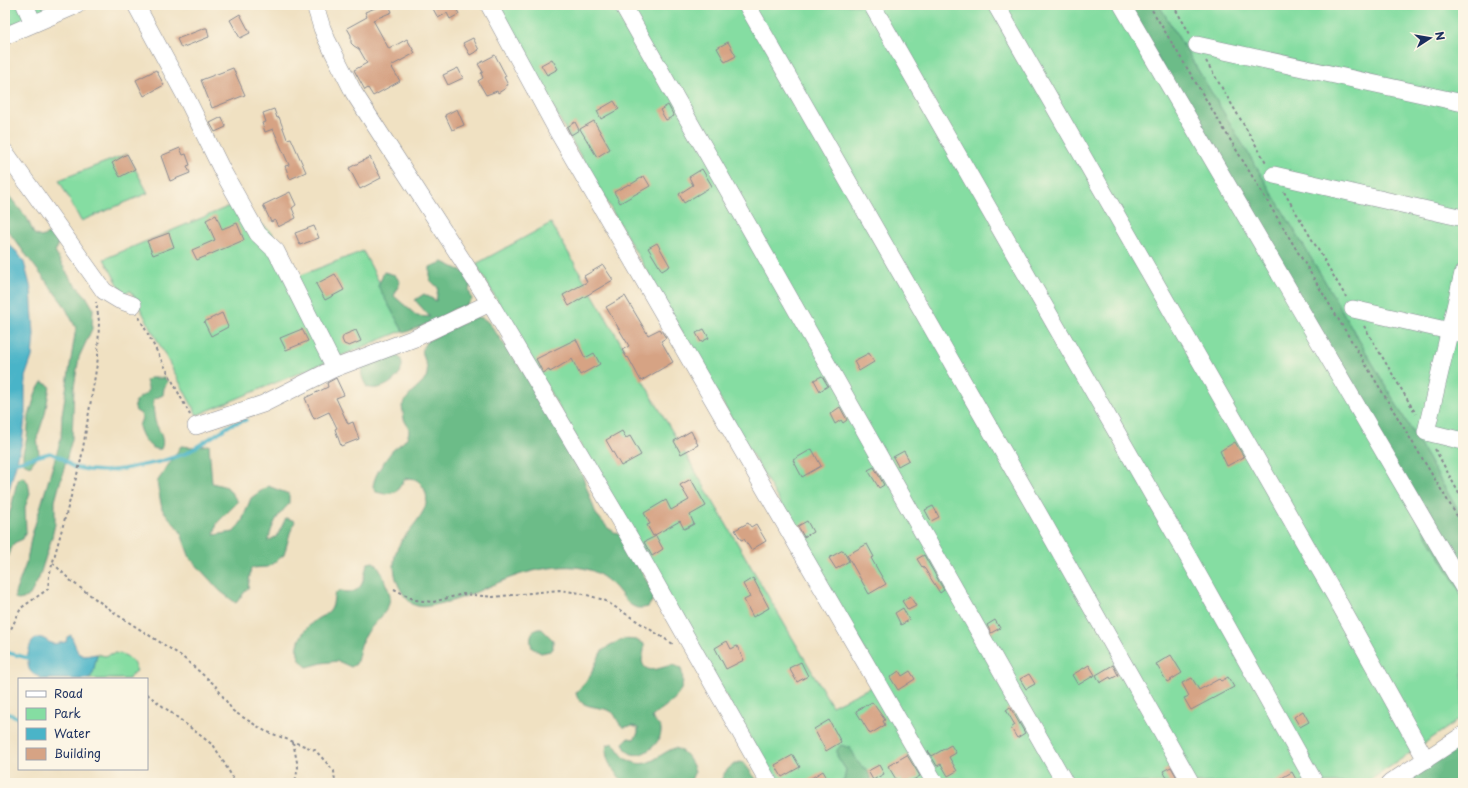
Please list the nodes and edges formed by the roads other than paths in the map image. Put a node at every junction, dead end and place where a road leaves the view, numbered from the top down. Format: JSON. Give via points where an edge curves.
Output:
{"nodes":[{"id":1,"x":25,"y":5,"type":"edge"},
{"id":2,"x":77,"y":5,"type":"edge"},
{"id":3,"x":136,"y":5,"type":"edge"},
{"id":4,"x":315,"y":5,"type":"edge"},
{"id":5,"x":489,"y":5,"type":"edge"},
{"id":6,"x":623,"y":5,"type":"edge"},
{"id":7,"x":747,"y":5,"type":"edge"},
{"id":8,"x":872,"y":5,"type":"edge"},
{"id":9,"x":996,"y":5,"type":"edge"},
{"id":10,"x":1122,"y":5,"type":"edge"},
{"id":11,"x":33,"y":23,"type":"junction"},
{"id":12,"x":5,"y":36,"type":"edge"},
{"id":13,"x":1197,"y":45,"type":"road end"},
{"id":14,"x":1463,"y":103,"type":"edge"},
{"id":15,"x":5,"y":152,"type":"edge"},
{"id":16,"x":1274,"y":175,"type":"road end"},
{"id":17,"x":1463,"y":218,"type":"edge"},
{"id":18,"x":1463,"y":273,"type":"edge"},
{"id":19,"x":490,"y":303,"type":"junction"},
{"id":20,"x":133,"y":305,"type":"road end"},
{"id":21,"x":1353,"y":309,"type":"road end"},
{"id":22,"x":1456,"y":332,"type":"edge"},
{"id":23,"x":335,"y":368,"type":"junction"},
{"id":24,"x":196,"y":426,"type":"road end"},
{"id":25,"x":1463,"y":441,"type":"edge"},
{"id":26,"x":1463,"y":587,"type":"edge"},
{"id":27,"x":1463,"y":735,"type":"edge"},
{"id":28,"x":1426,"y":760,"type":"junction"},
{"id":29,"x":769,"y":783,"type":"edge"},
{"id":30,"x":935,"y":783,"type":"edge"},
{"id":31,"x":1065,"y":783,"type":"edge"},
{"id":32,"x":1191,"y":783,"type":"edge"},
{"id":33,"x":1315,"y":783,"type":"edge"},
{"id":34,"x":1390,"y":783,"type":"edge"}],
"edges":[{"from":1,"to":11,"type":"street"},
{"from":2,"to":11,"type":"street"},
{"from":3,"to":23,"type":"street","via":[[258,234],[276,251]]},
{"from":4,"to":19,"type":"street","via":[[327,40],[354,93]]},
{"from":5,"to":30,"type":"street","via":[[558,132]]},
{"from":6,"to":31,"type":"street"},
{"from":7,"to":32,"type":"street"},
{"from":8,"to":33,"type":"street"},
{"from":9,"to":28,"type":"street","via":[[1334,594]]},
{"from":10,"to":26,"type":"street"},
{"from":11,"to":12,"type":"street"},
{"from":13,"to":14,"type":"street"},
{"from":15,"to":20,"type":"street","via":[[104,291]]},
{"from":16,"to":17,"type":"street"},
{"from":18,"to":22,"type":"street"},
{"from":19,"to":23,"type":"street","via":[[415,338]]},
{"from":19,"to":29,"type":"street","via":[[633,543]]},
{"from":21,"to":22,"type":"street"},
{"from":22,"to":25,"type":"street","via":[[1426,432]]},
{"from":23,"to":24,"type":"street","via":[[263,404]]},
{"from":27,"to":28,"type":"street"},
{"from":28,"to":34,"type":"street"}]}
